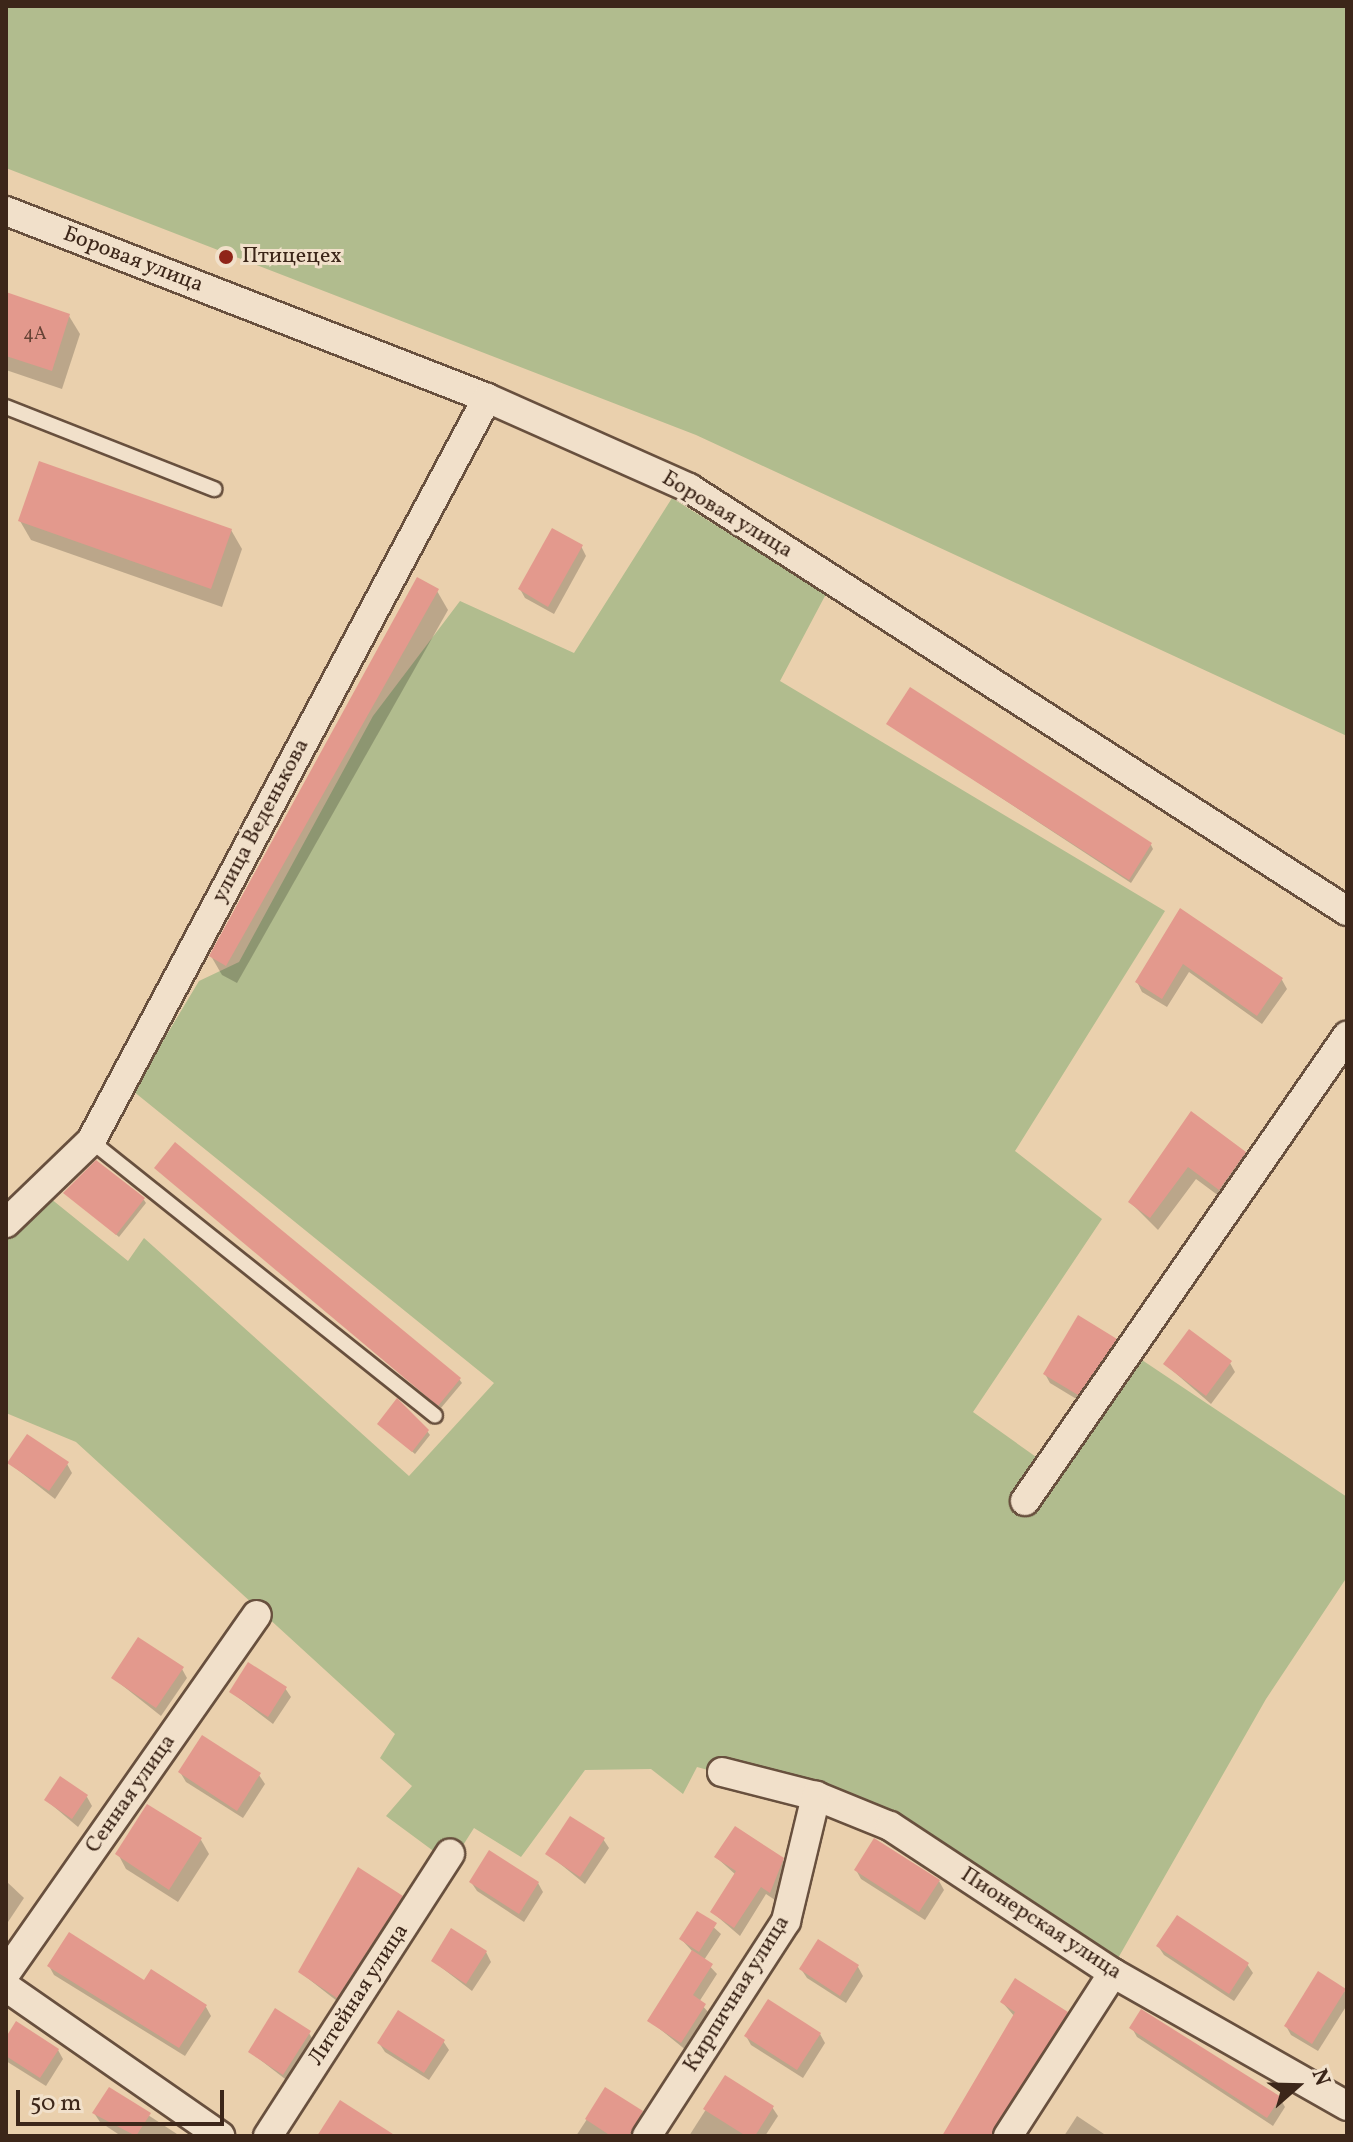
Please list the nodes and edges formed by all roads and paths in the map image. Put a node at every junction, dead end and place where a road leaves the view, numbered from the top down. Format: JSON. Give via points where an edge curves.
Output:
{"nodes":[{"id":1,"x":6,"y":211,"type":"edge"},
{"id":2,"x":487,"y":398,"type":"junction"},
{"id":3,"x":6,"y":407,"type":"edge"},
{"id":4,"x":214,"y":489,"type":"dead end"},
{"id":5,"x":1347,"y":911,"type":"edge"},
{"id":6,"x":1347,"y":1036,"type":"edge"},
{"id":7,"x":91,"y":1141,"type":"junction"},
{"id":8,"x":6,"y":1223,"type":"edge"},
{"id":9,"x":435,"y":1416,"type":"dead end"},
{"id":10,"x":1025,"y":1501,"type":"dead end"},
{"id":11,"x":257,"y":1615,"type":"dead end"},
{"id":12,"x":722,"y":1772,"type":"dead end"},
{"id":13,"x":816,"y":1796,"type":"junction"},
{"id":14,"x":450,"y":1854,"type":"dead end"},
{"id":15,"x":6,"y":1973,"type":"edge"},
{"id":16,"x":1113,"y":1973,"type":"junction"},
{"id":17,"x":6,"y":1987,"type":"edge"},
{"id":18,"x":1347,"y":2106,"type":"edge"},
{"id":19,"x":220,"y":2136,"type":"edge"},
{"id":20,"x":268,"y":2136,"type":"edge"},
{"id":21,"x":647,"y":2136,"type":"edge"},
{"id":22,"x":1008,"y":2136,"type":"edge"}],
"edges":[{"from":1,"to":2,"type":"street","name":"Боровая улица"},
{"from":2,"to":5,"type":"street","name":"Боровая улица","via":[[689,488]]},
{"from":2,"to":7,"type":"street","name":"улица Веденькова"},
{"from":3,"to":4,"type":"lane"},
{"from":6,"to":10,"type":"street"},
{"from":7,"to":8,"type":"street","name":"улица Веденькова"},
{"from":7,"to":9,"type":"lane"},
{"from":11,"to":15,"type":"street","name":"Сенная улица"},
{"from":12,"to":13,"type":"street","name":"Пионерская улица"},
{"from":13,"to":16,"type":"street","name":"Пионерская улица","via":[[890,1826]]},
{"from":13,"to":21,"type":"street","name":"Кирпичная улица","via":[[786,1921]]},
{"from":14,"to":20,"type":"street","name":"Литейная улица"},
{"from":16,"to":18,"type":"street","name":"Пионерская улица"},
{"from":16,"to":22,"type":"street"},
{"from":17,"to":19,"type":"street"}]}
